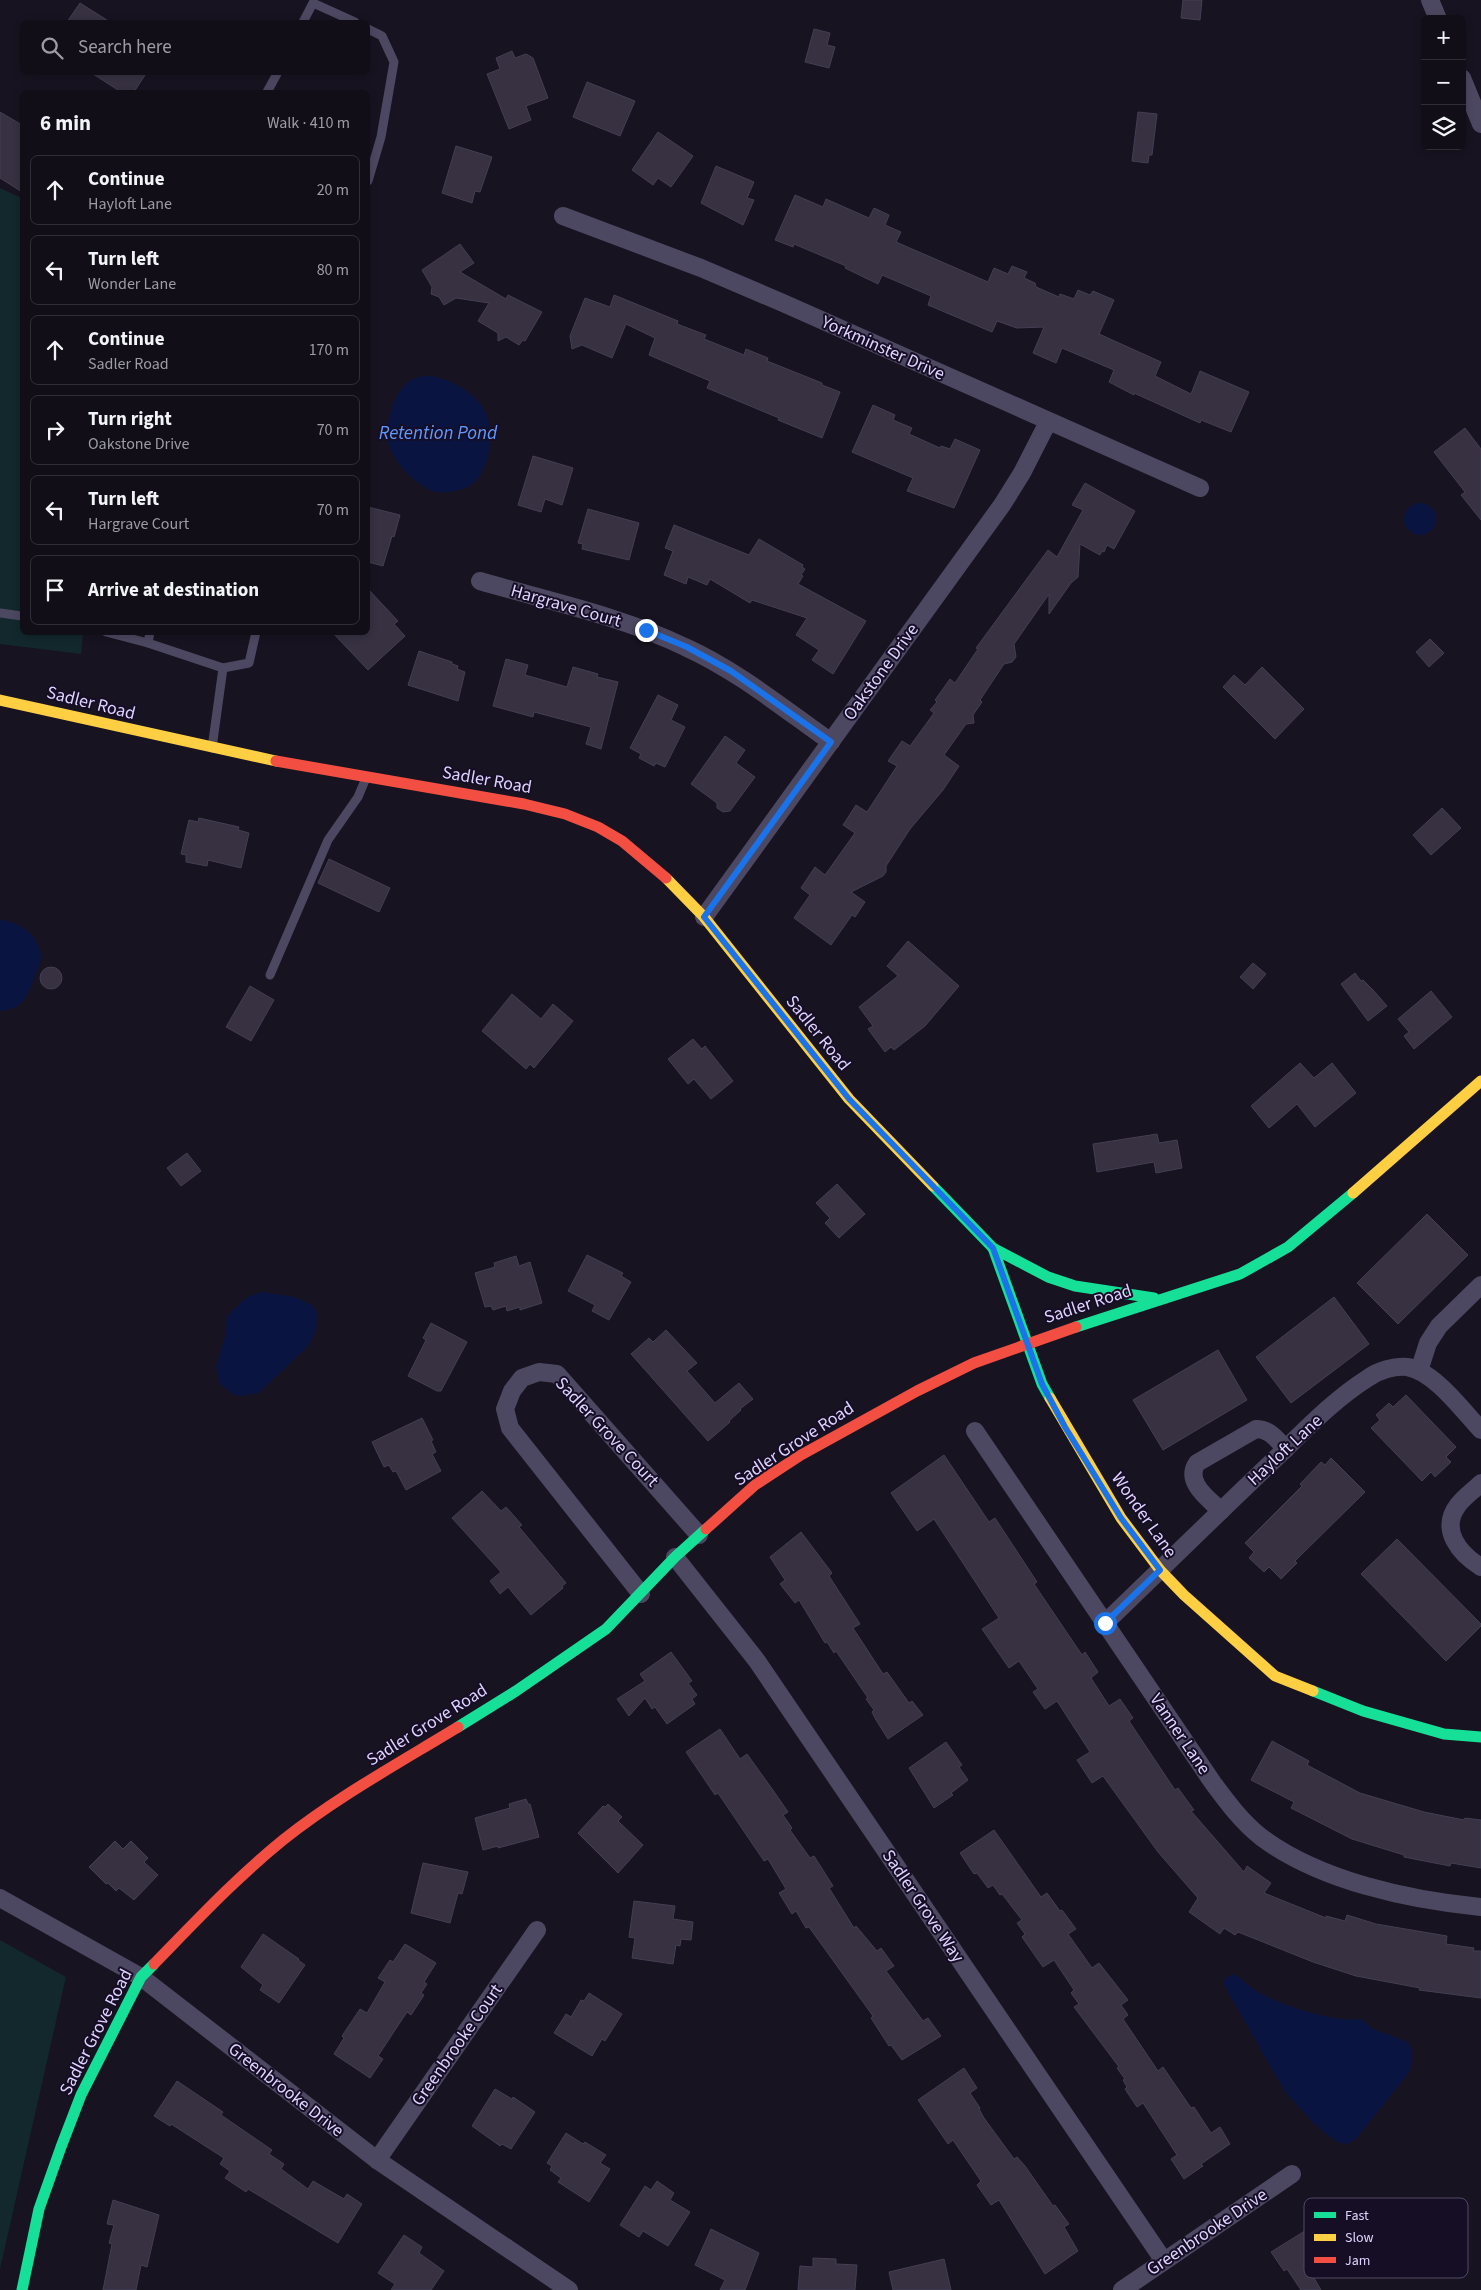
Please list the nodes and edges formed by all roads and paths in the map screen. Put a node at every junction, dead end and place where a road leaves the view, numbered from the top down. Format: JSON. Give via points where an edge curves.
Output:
{"nodes":[{"id":1,"x":1430,"y":0,"type":"edge"},
{"id":2,"x":1436,"y":15,"type":"edge"},
{"id":3,"x":304,"y":20,"type":"edge"},
{"id":4,"x":351,"y":20,"type":"edge"},
{"id":5,"x":370,"y":30,"type":"edge"},
{"id":6,"x":276,"y":75,"type":"edge"},
{"id":7,"x":1466,"y":88,"type":"edge"},
{"id":8,"x":268,"y":90,"type":"edge"},
{"id":9,"x":1481,"y":124,"type":"edge"},
{"id":10,"x":370,"y":174,"type":"edge"},
{"id":11,"x":563,"y":216,"type":"dead end"},
{"id":12,"x":1048,"y":422,"type":"junction"},
{"id":13,"x":1200,"y":488,"type":"dead end"},
{"id":14,"x":480,"y":581,"type":"dead end"},
{"id":15,"x":0,"y":613,"type":"edge"},
{"id":16,"x":20,"y":616,"type":"edge"},
{"id":17,"x":117,"y":635,"type":"edge"},
{"id":18,"x":149,"y":635,"type":"edge"},
{"id":19,"x":255,"y":635,"type":"edge"},
{"id":20,"x":148,"y":643,"type":"junction"},
{"id":21,"x":223,"y":668,"type":"junction"},
{"id":22,"x":0,"y":700,"type":"edge"},
{"id":23,"x":831,"y":742,"type":"junction"},
{"id":24,"x":212,"y":748,"type":"junction"},
{"id":25,"x":367,"y":777,"type":"junction"},
{"id":26,"x":704,"y":917,"type":"junction"},
{"id":27,"x":270,"y":975,"type":"dead end"},
{"id":28,"x":1481,"y":1080,"type":"edge"},
{"id":29,"x":993,"y":1248,"type":"junction"},
{"id":30,"x":1481,"y":1285,"type":"edge"},
{"id":31,"x":1161,"y":1299,"type":"junction"},
{"id":32,"x":1026,"y":1343,"type":"junction"},
{"id":33,"x":1419,"y":1371,"type":"junction"},
{"id":34,"x":1481,"y":1430,"type":"edge"},
{"id":35,"x":975,"y":1431,"type":"dead end"},
{"id":36,"x":1286,"y":1449,"type":"junction"},
{"id":37,"x":1481,"y":1483,"type":"edge"},
{"id":38,"x":1221,"y":1511,"type":"junction"},
{"id":39,"x":699,"y":1534,"type":"junction"},
{"id":40,"x":675,"y":1557,"type":"junction"},
{"id":41,"x":1481,"y":1566,"type":"edge"},
{"id":42,"x":1160,"y":1570,"type":"junction"},
{"id":43,"x":641,"y":1594,"type":"junction"},
{"id":44,"x":1105,"y":1623,"type":"junction"},
{"id":45,"x":1481,"y":1737,"type":"edge"},
{"id":46,"x":0,"y":1898,"type":"edge"},
{"id":47,"x":1481,"y":1907,"type":"edge"},
{"id":48,"x":537,"y":1930,"type":"dead end"},
{"id":49,"x":141,"y":1978,"type":"junction"},
{"id":50,"x":377,"y":2160,"type":"junction"},
{"id":51,"x":1292,"y":2174,"type":"dead end"},
{"id":52,"x":1164,"y":2261,"type":"junction"},
{"id":53,"x":22,"y":2290,"type":"edge"},
{"id":54,"x":569,"y":2290,"type":"edge"},
{"id":55,"x":1122,"y":2290,"type":"edge"}],
"edges":[{"from":1,"to":2,"type":"street"},
{"from":3,"to":4,"type":"lane","via":[[314,3]]},
{"from":5,"to":10,"type":"lane","via":[[382,36],[394,62]]},
{"from":6,"to":8,"type":"lane"},
{"from":7,"to":9,"type":"street"},
{"from":11,"to":12,"type":"street","name":"Yorkminster Drive","via":[[713,273]]},
{"from":12,"to":13,"type":"street","name":"Yorkminster Drive"},
{"from":12,"to":23,"type":"street","name":"Oakstone Drive","via":[[1002,505]]},
{"from":14,"to":23,"type":"street","name":"Hargrave Court","via":[[646,630],[687,647],[731,671]]},
{"from":15,"to":16,"type":"lane"},
{"from":17,"to":20,"type":"lane"},
{"from":18,"to":20,"type":"lane"},
{"from":19,"to":21,"type":"lane","via":[[248,663]]},
{"from":20,"to":21,"type":"lane"},
{"from":21,"to":24,"type":"lane"},
{"from":22,"to":24,"type":"street","name":"Sadler Road"},
{"from":23,"to":26,"type":"street","name":"Oakstone Drive"},
{"from":24,"to":25,"type":"street","name":"Sadler Road"},
{"from":25,"to":26,"type":"street","name":"Sadler Road","via":[[524,804],[565,814],[598,827],[659,870]]},
{"from":25,"to":27,"type":"lane","via":[[358,797],[328,840]]},
{"from":26,"to":29,"type":"street","name":"Sadler Road","via":[[849,1099]]},
{"from":28,"to":31,"type":"street","name":"Sadler Road","via":[[1288,1246],[1240,1274]]},
{"from":29,"to":31,"type":"street","via":[[1048,1277],[1075,1286]]},
{"from":29,"to":32,"type":"street","name":"Sadler Road"},
{"from":30,"to":33,"type":"street","via":[[1438,1326],[1428,1343]]},
{"from":31,"to":32,"type":"street","name":"Sadler Road"},
{"from":32,"to":39,"type":"street","name":"Sadler Grove Road","via":[[974,1363],[917,1391],[801,1455],[755,1485]]},
{"from":32,"to":42,"type":"street","name":"Wonder Lane","via":[[1042,1384],[1065,1427],[1121,1518]]},
{"from":33,"to":34,"type":"street","name":"Hayloft Lane","via":[[1433,1379]]},
{"from":33,"to":36,"type":"street","name":"Hayloft Lane","via":[[1395,1367],[1369,1377]]},
{"from":35,"to":44,"type":"street","name":"Vanner Lane"},
{"from":36,"to":38,"type":"street","name":"Hayloft Lane"},
{"from":36,"to":38,"type":"street","via":[[1270,1432],[1256,1429],[1197,1463],[1194,1479],[1198,1489]]},
{"from":37,"to":41,"type":"street","via":[[1458,1506],[1452,1516],[1451,1527],[1459,1549]]},
{"from":38,"to":42,"type":"street","name":"Hayloft Lane"},
{"from":39,"to":40,"type":"street","name":"Sadler Grove Road"},
{"from":39,"to":43,"type":"street","name":"Sadler Grove Court","via":[[556,1374],[540,1372],[522,1378],[512,1391],[505,1409],[510,1428]]},
{"from":40,"to":43,"type":"street","name":"Sadler Grove Road"},
{"from":40,"to":52,"type":"street","name":"Sadler Grove Way","via":[[757,1661]]},
{"from":42,"to":44,"type":"street","name":"Hayloft Lane"},
{"from":42,"to":45,"type":"street","name":"Wonder Lane","via":[[1275,1676],[1364,1711],[1444,1734]]},
{"from":43,"to":49,"type":"street","name":"Sadler Grove Road","via":[[606,1628],[524,1685],[333,1804],[283,1840],[236,1881]]},
{"from":44,"to":47,"type":"street","name":"Vanner Lane","via":[[1213,1783],[1235,1812],[1260,1836],[1293,1857],[1328,1873],[1397,1893]]},
{"from":46,"to":49,"type":"street","name":"Greenbrooke Drive"},
{"from":48,"to":50,"type":"street","name":"Greenbrooke Court"},
{"from":49,"to":50,"type":"street","name":"Greenbrooke Drive"},
{"from":49,"to":53,"type":"street","name":"Sadler Grove Road","via":[[81,2095],[61,2147],[39,2209]]},
{"from":50,"to":54,"type":"street","name":"Greenbrooke Drive"},
{"from":51,"to":52,"type":"street","name":"Greenbrooke Drive"},
{"from":52,"to":55,"type":"street","name":"Greenbrooke Drive"}]}
